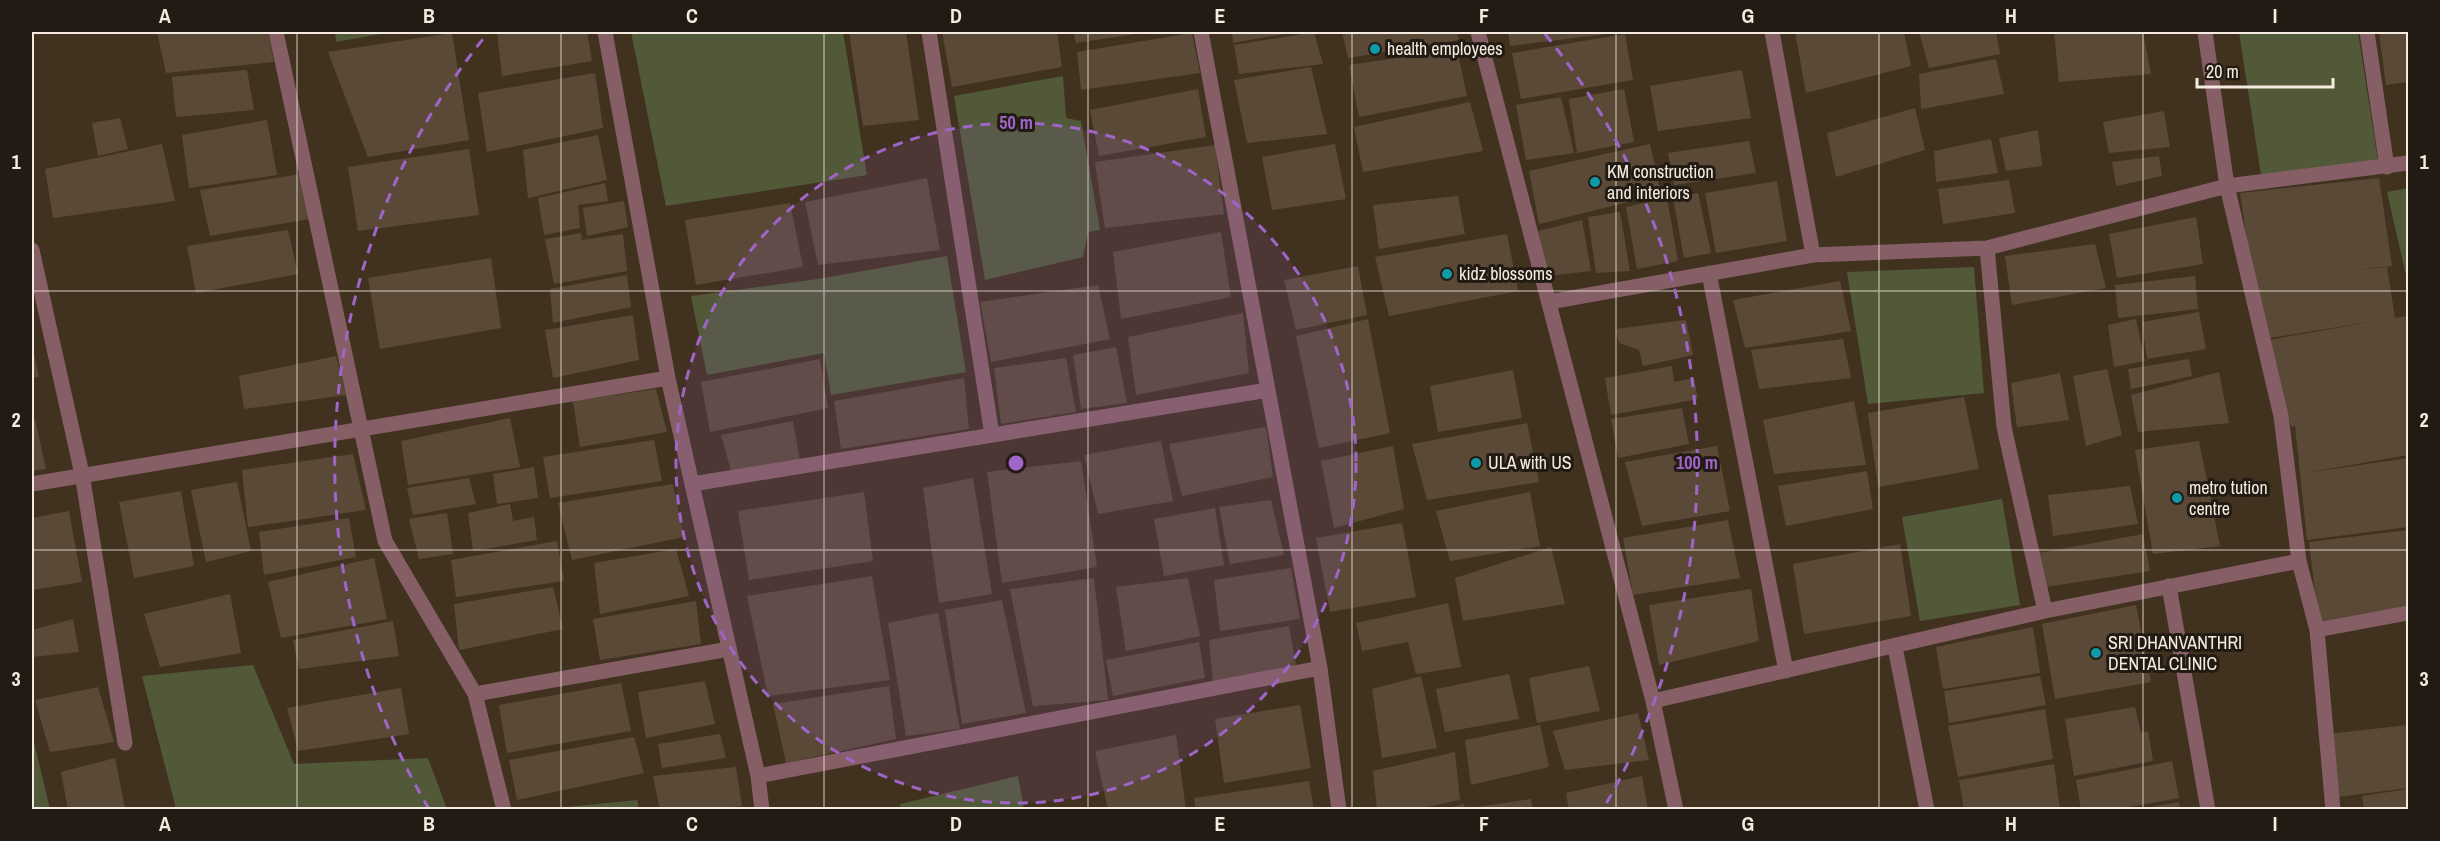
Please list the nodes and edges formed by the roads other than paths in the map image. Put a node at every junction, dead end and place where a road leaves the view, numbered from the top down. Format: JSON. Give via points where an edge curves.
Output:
{"nodes":[{"id":1,"x":276,"y":32,"type":"edge"},
{"id":2,"x":605,"y":32,"type":"edge"},
{"id":3,"x":929,"y":32,"type":"edge"},
{"id":4,"x":1201,"y":32,"type":"edge"},
{"id":5,"x":1478,"y":32,"type":"edge"},
{"id":6,"x":1772,"y":32,"type":"edge"},
{"id":7,"x":2205,"y":32,"type":"edge"},
{"id":8,"x":2367,"y":32,"type":"edge"},
{"id":9,"x":2409,"y":163,"type":"edge"},
{"id":10,"x":2387,"y":166,"type":"junction"},
{"id":11,"x":2227,"y":186,"type":"junction"},
{"id":12,"x":1987,"y":248,"type":"junction"},
{"id":13,"x":32,"y":250,"type":"edge"},
{"id":14,"x":1813,"y":255,"type":"junction"},
{"id":15,"x":1709,"y":273,"type":"junction"},
{"id":16,"x":1549,"y":302,"type":"junction"},
{"id":17,"x":668,"y":378,"type":"junction"},
{"id":18,"x":1268,"y":390,"type":"junction"},
{"id":19,"x":361,"y":430,"type":"junction"},
{"id":20,"x":992,"y":435,"type":"junction"},
{"id":21,"x":82,"y":474,"type":"junction"},
{"id":22,"x":692,"y":483,"type":"junction"},
{"id":23,"x":32,"y":484,"type":"edge"},
{"id":24,"x":2299,"y":561,"type":"junction"},
{"id":25,"x":2169,"y":586,"type":"junction"},
{"id":26,"x":2045,"y":612,"type":"junction"},
{"id":27,"x":2409,"y":613,"type":"edge"},
{"id":28,"x":2317,"y":630,"type":"junction"},
{"id":29,"x":1895,"y":647,"type":"junction"},
{"id":30,"x":729,"y":649,"type":"junction"},
{"id":31,"x":1320,"y":668,"type":"junction"},
{"id":32,"x":1786,"y":671,"type":"junction"},
{"id":33,"x":475,"y":694,"type":"junction"},
{"id":34,"x":1653,"y":701,"type":"junction"},
{"id":35,"x":125,"y":743,"type":"dead end"},
{"id":36,"x":758,"y":776,"type":"junction"},
{"id":37,"x":504,"y":810,"type":"edge"},
{"id":38,"x":762,"y":810,"type":"edge"},
{"id":39,"x":1339,"y":810,"type":"edge"},
{"id":40,"x":1676,"y":810,"type":"edge"},
{"id":41,"x":1927,"y":810,"type":"edge"},
{"id":42,"x":2208,"y":810,"type":"edge"},
{"id":43,"x":2333,"y":810,"type":"edge"}],
"edges":[{"from":1,"to":19,"type":"street"},
{"from":2,"to":17,"type":"street"},
{"from":3,"to":20,"type":"street"},
{"from":4,"to":18,"type":"street"},
{"from":5,"to":16,"type":"street"},
{"from":6,"to":14,"type":"street"},
{"from":7,"to":11,"type":"street"},
{"from":8,"to":10,"type":"street"},
{"from":9,"to":10,"type":"street"},
{"from":10,"to":11,"type":"street"},
{"from":11,"to":12,"type":"street"},
{"from":11,"to":24,"type":"street","via":[[2281,416]]},
{"from":12,"to":14,"type":"street"},
{"from":12,"to":26,"type":"street","via":[[2004,428]]},
{"from":13,"to":21,"type":"street"},
{"from":14,"to":15,"type":"street"},
{"from":15,"to":16,"type":"street"},
{"from":15,"to":32,"type":"street"},
{"from":16,"to":34,"type":"street"},
{"from":17,"to":19,"type":"street"},
{"from":17,"to":22,"type":"street"},
{"from":18,"to":20,"type":"street"},
{"from":18,"to":31,"type":"street"},
{"from":19,"to":21,"type":"street"},
{"from":19,"to":33,"type":"street","via":[[386,541]]},
{"from":20,"to":22,"type":"street"},
{"from":21,"to":23,"type":"street"},
{"from":21,"to":35,"type":"street"},
{"from":22,"to":30,"type":"street"},
{"from":24,"to":25,"type":"street"},
{"from":24,"to":28,"type":"street"},
{"from":25,"to":26,"type":"street"},
{"from":25,"to":42,"type":"street"},
{"from":26,"to":29,"type":"street"},
{"from":27,"to":28,"type":"street"},
{"from":28,"to":43,"type":"street"},
{"from":29,"to":32,"type":"street"},
{"from":29,"to":41,"type":"street"},
{"from":30,"to":33,"type":"street"},
{"from":30,"to":36,"type":"street"},
{"from":31,"to":36,"type":"street"},
{"from":31,"to":39,"type":"street"},
{"from":32,"to":34,"type":"street"},
{"from":33,"to":37,"type":"street"},
{"from":34,"to":40,"type":"street"},
{"from":36,"to":38,"type":"street"}]}
